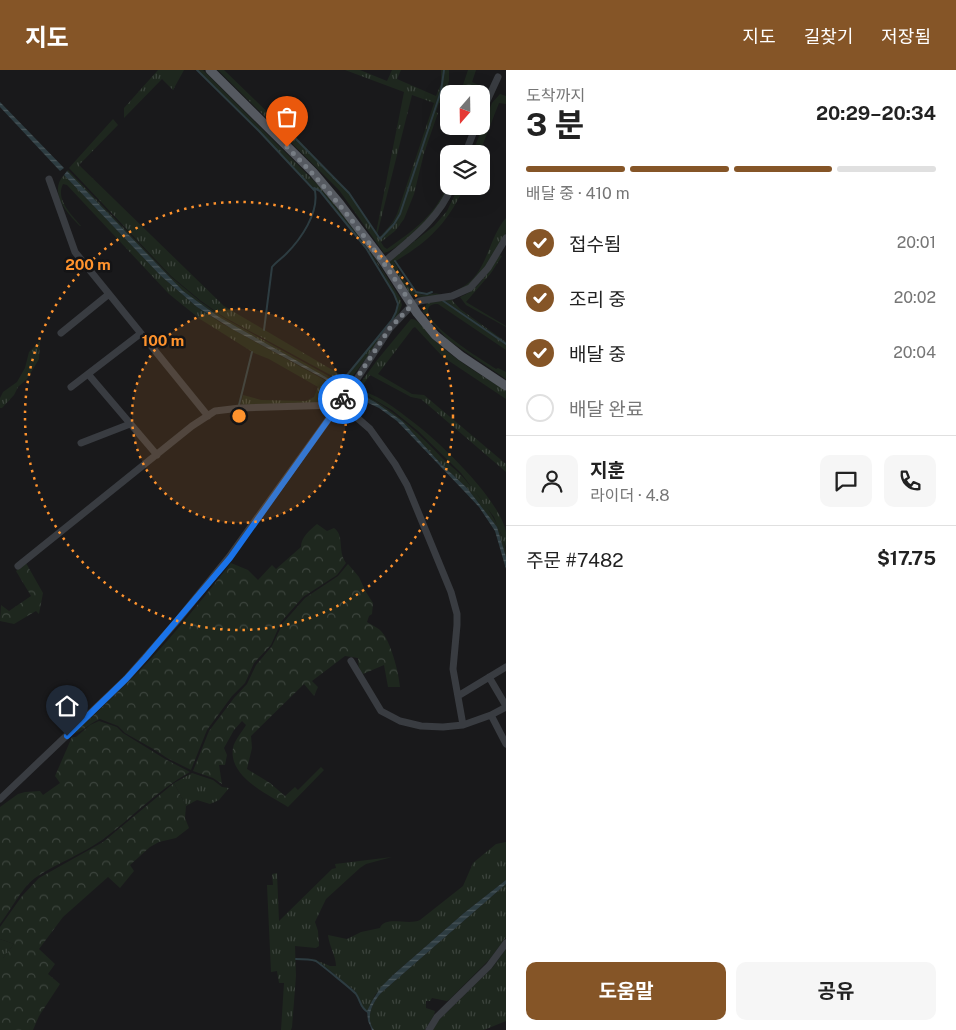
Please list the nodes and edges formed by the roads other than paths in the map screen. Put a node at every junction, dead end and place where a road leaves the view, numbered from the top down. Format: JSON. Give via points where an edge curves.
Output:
{"nodes":[{"id":1,"x":210,"y":70,"type":"edge"},
{"id":2,"x":498,"y":77,"type":"dead end"},
{"id":3,"x":490,"y":94,"type":"edge"},
{"id":4,"x":49,"y":178,"type":"dead end"},
{"id":5,"x":448,"y":195,"type":"edge"},
{"id":6,"x":506,"y":238,"type":"edge"},
{"id":7,"x":384,"y":262,"type":"junction"},
{"id":8,"x":109,"y":294,"type":"junction"},
{"id":9,"x":412,"y":305,"type":"junction"},
{"id":10,"x":61,"y":333,"type":"dead end"},
{"id":11,"x":140,"y":334,"type":"junction"},
{"id":12,"x":88,"y":374,"type":"junction"},
{"id":13,"x":506,"y":386,"type":"edge"},
{"id":14,"x":71,"y":387,"type":"dead end"},
{"id":15,"x":339,"y":404,"type":"junction"},
{"id":16,"x":208,"y":416,"type":"junction"},
{"id":17,"x":130,"y":424,"type":"junction"},
{"id":18,"x":81,"y":443,"type":"dead end"},
{"id":19,"x":157,"y":455,"type":"junction"},
{"id":20,"x":18,"y":566,"type":"dead end"},
{"id":21,"x":350,"y":661,"type":"dead end"},
{"id":22,"x":506,"y":666,"type":"edge"},
{"id":23,"x":489,"y":677,"type":"junction"},
{"id":24,"x":458,"y":696,"type":"junction"},
{"id":25,"x":506,"y":706,"type":"edge"},
{"id":26,"x":492,"y":716,"type":"junction"},
{"id":27,"x":463,"y":725,"type":"junction"},
{"id":28,"x":506,"y":744,"type":"edge"},
{"id":29,"x":0,"y":799,"type":"edge"},
{"id":30,"x":506,"y":943,"type":"edge"},
{"id":31,"x":430,"y":1030,"type":"edge"}],
"edges":[{"from":1,"to":7,"type":"main road","via":[[312,172]]},
{"from":2,"to":3,"type":"street"},
{"from":4,"to":8,"type":"street","via":[[75,252]]},
{"from":5,"to":7,"type":"street","via":[[436,216]]},
{"from":6,"to":9,"type":"street","via":[[488,268],[470,288],[452,296],[419,300]]},
{"from":7,"to":9,"type":"main road"},
{"from":8,"to":10,"type":"street"},
{"from":8,"to":11,"type":"street"},
{"from":9,"to":13,"type":"main road","via":[[444,344]]},
{"from":9,"to":15,"type":"street","via":[[390,328]]},
{"from":11,"to":12,"type":"street"},
{"from":11,"to":16,"type":"street"},
{"from":12,"to":14,"type":"street"},
{"from":12,"to":17,"type":"street"},
{"from":15,"to":16,"type":"street","via":[[240,408],[215,411]]},
{"from":15,"to":24,"type":"street","via":[[370,429],[407,485],[417,507],[457,614],[453,669]]},
{"from":15,"to":29,"type":"street","via":[[230,558],[177,621],[126,679]]},
{"from":16,"to":19,"type":"street"},
{"from":17,"to":18,"type":"street"},
{"from":17,"to":19,"type":"street"},
{"from":19,"to":20,"type":"street"},
{"from":21,"to":27,"type":"street","via":[[381,711],[400,721],[421,726]]},
{"from":22,"to":23,"type":"street"},
{"from":23,"to":24,"type":"street"},
{"from":23,"to":25,"type":"street"},
{"from":24,"to":27,"type":"street"},
{"from":25,"to":26,"type":"street"},
{"from":26,"to":27,"type":"street"},
{"from":26,"to":28,"type":"street"},
{"from":30,"to":31,"type":"street","via":[[489,966],[437,1018]]}]}
